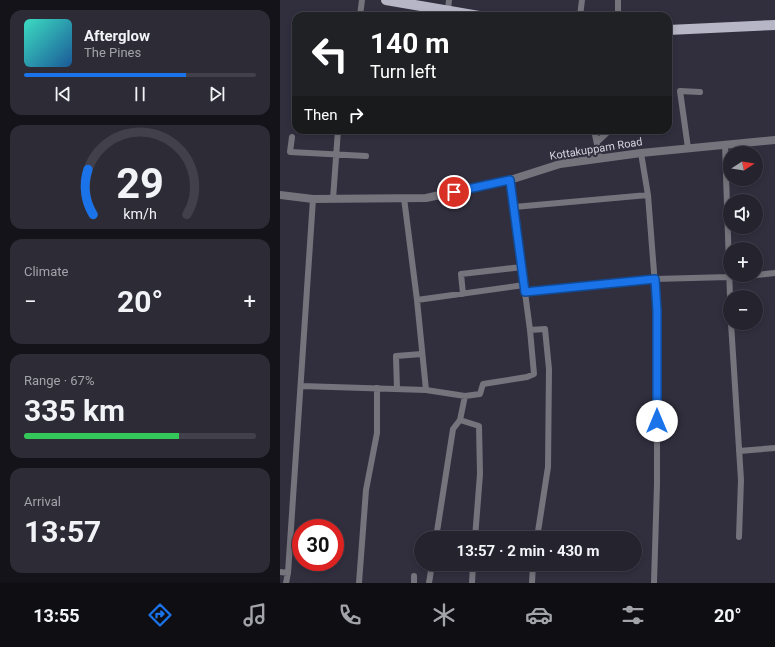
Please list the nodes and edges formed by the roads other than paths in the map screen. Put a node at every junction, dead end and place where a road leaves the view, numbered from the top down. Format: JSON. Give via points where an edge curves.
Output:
{"nodes":[{"id":1,"x":362,"y":0,"type":"edge"},
{"id":2,"x":386,"y":0,"type":"edge"},
{"id":3,"x":582,"y":0,"type":"edge"},
{"id":4,"x":618,"y":0,"type":"edge"},
{"id":5,"x":448,"y":5,"type":"edge"},
{"id":6,"x":360,"y":12,"type":"edge"},
{"id":7,"x":465,"y":12,"type":"edge"},
{"id":8,"x":580,"y":12,"type":"edge"},
{"id":9,"x":618,"y":12,"type":"edge"},
{"id":10,"x":775,"y":25,"type":"edge"},
{"id":11,"x":672,"y":30,"type":"edge"},
{"id":12,"x":700,"y":92,"type":"dead end"},
{"id":13,"x":338,"y":134,"type":"edge"},
{"id":14,"x":595,"y":134,"type":"edge"},
{"id":15,"x":606,"y":134,"type":"edge"},
{"id":16,"x":292,"y":137,"type":"dead end"},
{"id":17,"x":775,"y":140,"type":"edge"},
{"id":18,"x":597,"y":142,"type":"junction"},
{"id":19,"x":725,"y":144,"type":"junction"},
{"id":20,"x":688,"y":148,"type":"junction"},
{"id":21,"x":641,"y":153,"type":"junction"},
{"id":22,"x":336,"y":154,"type":"junction"},
{"id":23,"x":366,"y":156,"type":"dead end"},
{"id":24,"x":600,"y":158,"type":"junction"},
{"id":25,"x":510,"y":180,"type":"junction"},
{"id":26,"x":280,"y":194,"type":"edge"},
{"id":27,"x":648,"y":195,"type":"junction"},
{"id":28,"x":404,"y":198,"type":"junction"},
{"id":29,"x":313,"y":199,"type":"junction"},
{"id":30,"x":333,"y":199,"type":"junction"},
{"id":31,"x":514,"y":207,"type":"junction"},
{"id":32,"x":728,"y":242,"type":"edge"},
{"id":33,"x":522,"y":267,"type":"junction"},
{"id":34,"x":775,"y":273,"type":"edge"},
{"id":35,"x":763,"y":274,"type":"edge"},
{"id":36,"x":723,"y":277,"type":"edge"},
{"id":37,"x":655,"y":279,"type":"junction"},
{"id":38,"x":525,"y":288,"type":"junction"},
{"id":39,"x":463,"y":294,"type":"junction"},
{"id":40,"x":417,"y":300,"type":"junction"},
{"id":41,"x":530,"y":330,"type":"junction"},
{"id":42,"x":731,"y":330,"type":"edge"},
{"id":43,"x":422,"y":354,"type":"junction"},
{"id":44,"x":301,"y":386,"type":"junction"},
{"id":45,"x":377,"y":388,"type":"junction"},
{"id":46,"x":397,"y":389,"type":"junction"},
{"id":47,"x":426,"y":390,"type":"junction"},
{"id":48,"x":465,"y":396,"type":"junction"},
{"id":49,"x":460,"y":420,"type":"junction"},
{"id":50,"x":775,"y":448,"type":"edge"},
{"id":51,"x":739,"y":451,"type":"junction"},
{"id":52,"x":437,"y":531,"type":"edge"},
{"id":53,"x":476,"y":531,"type":"edge"},
{"id":54,"x":538,"y":531,"type":"edge"},
{"id":55,"x":739,"y":536,"type":"dead end"},
{"id":56,"x":431,"y":571,"type":"edge"},
{"id":57,"x":473,"y":571,"type":"edge"},
{"id":58,"x":533,"y":571,"type":"edge"},
{"id":59,"x":280,"y":572,"type":"edge"},
{"id":60,"x":288,"y":573,"type":"junction"},
{"id":61,"x":414,"y":576,"type":"dead end"},
{"id":62,"x":286,"y":583,"type":"edge"},
{"id":63,"x":359,"y":583,"type":"edge"},
{"id":64,"x":414,"y":583,"type":"edge"},
{"id":65,"x":429,"y":583,"type":"edge"},
{"id":66,"x":472,"y":583,"type":"edge"},
{"id":67,"x":532,"y":583,"type":"edge"},
{"id":68,"x":654,"y":583,"type":"edge"}],
"edges":[{"from":1,"to":6,"type":"street"},
{"from":2,"to":5,"type":"main road"},
{"from":3,"to":8,"type":"street"},
{"from":4,"to":9,"type":"street"},
{"from":5,"to":7,"type":"main road"},
{"from":10,"to":11,"type":"main road"},
{"from":12,"to":20,"type":"street","via":[[680,91]]},
{"from":13,"to":22,"type":"street"},
{"from":14,"to":18,"type":"street"},
{"from":15,"to":18,"type":"street"},
{"from":16,"to":22,"type":"street","via":[[290,152]]},
{"from":17,"to":19,"type":"street","name":"Kottakuppam Road"},
{"from":18,"to":24,"type":"street"},
{"from":19,"to":20,"type":"street","name":"Kottakuppam Road"},
{"from":19,"to":32,"type":"street"},
{"from":20,"to":21,"type":"street","name":"Kottakuppam Road"},
{"from":21,"to":24,"type":"street","name":"Kottakuppam Road"},
{"from":21,"to":27,"type":"street"},
{"from":22,"to":23,"type":"street"},
{"from":22,"to":30,"type":"street"},
{"from":24,"to":25,"type":"street","name":"Kottakuppam Road","via":[[560,164]]},
{"from":25,"to":28,"type":"street","name":"Kottakuppam Road","via":[[426,198]]},
{"from":25,"to":31,"type":"street"},
{"from":26,"to":29,"type":"street","name":"Kottakuppam Road"},
{"from":27,"to":31,"type":"street"},
{"from":27,"to":37,"type":"street"},
{"from":28,"to":30,"type":"street","name":"Kottakuppam Road"},
{"from":28,"to":40,"type":"street"},
{"from":29,"to":30,"type":"street","name":"Kottakuppam Road"},
{"from":29,"to":44,"type":"street"},
{"from":31,"to":33,"type":"street"},
{"from":33,"to":38,"type":"street"},
{"from":33,"to":39,"type":"street","via":[[461,274]]},
{"from":34,"to":35,"type":"street"},
{"from":36,"to":37,"type":"street"},
{"from":37,"to":38,"type":"street"},
{"from":37,"to":68,"type":"street","via":[[657,311]]},
{"from":38,"to":39,"type":"street"},
{"from":38,"to":41,"type":"street"},
{"from":39,"to":40,"type":"street"},
{"from":40,"to":43,"type":"street"},
{"from":41,"to":48,"type":"street","via":[[534,374],[483,384],[480,394]]},
{"from":41,"to":54,"type":"street","via":[[545,328],[548,369],[548,467]]},
{"from":42,"to":51,"type":"street"},
{"from":43,"to":46,"type":"street","via":[[396,356]]},
{"from":43,"to":47,"type":"street"},
{"from":44,"to":45,"type":"street"},
{"from":44,"to":60,"type":"street"},
{"from":45,"to":46,"type":"street"},
{"from":45,"to":63,"type":"street","via":[[377,433],[366,490]]},
{"from":46,"to":47,"type":"street"},
{"from":47,"to":48,"type":"street"},
{"from":48,"to":49,"type":"street"},
{"from":49,"to":52,"type":"street","via":[[453,428]]},
{"from":49,"to":53,"type":"street","via":[[479,426],[480,474]]},
{"from":50,"to":51,"type":"street"},
{"from":51,"to":55,"type":"street"},
{"from":56,"to":65,"type":"street"},
{"from":57,"to":66,"type":"street"},
{"from":58,"to":67,"type":"street"},
{"from":59,"to":60,"type":"street"},
{"from":60,"to":62,"type":"street"},
{"from":61,"to":64,"type":"street"}]}
